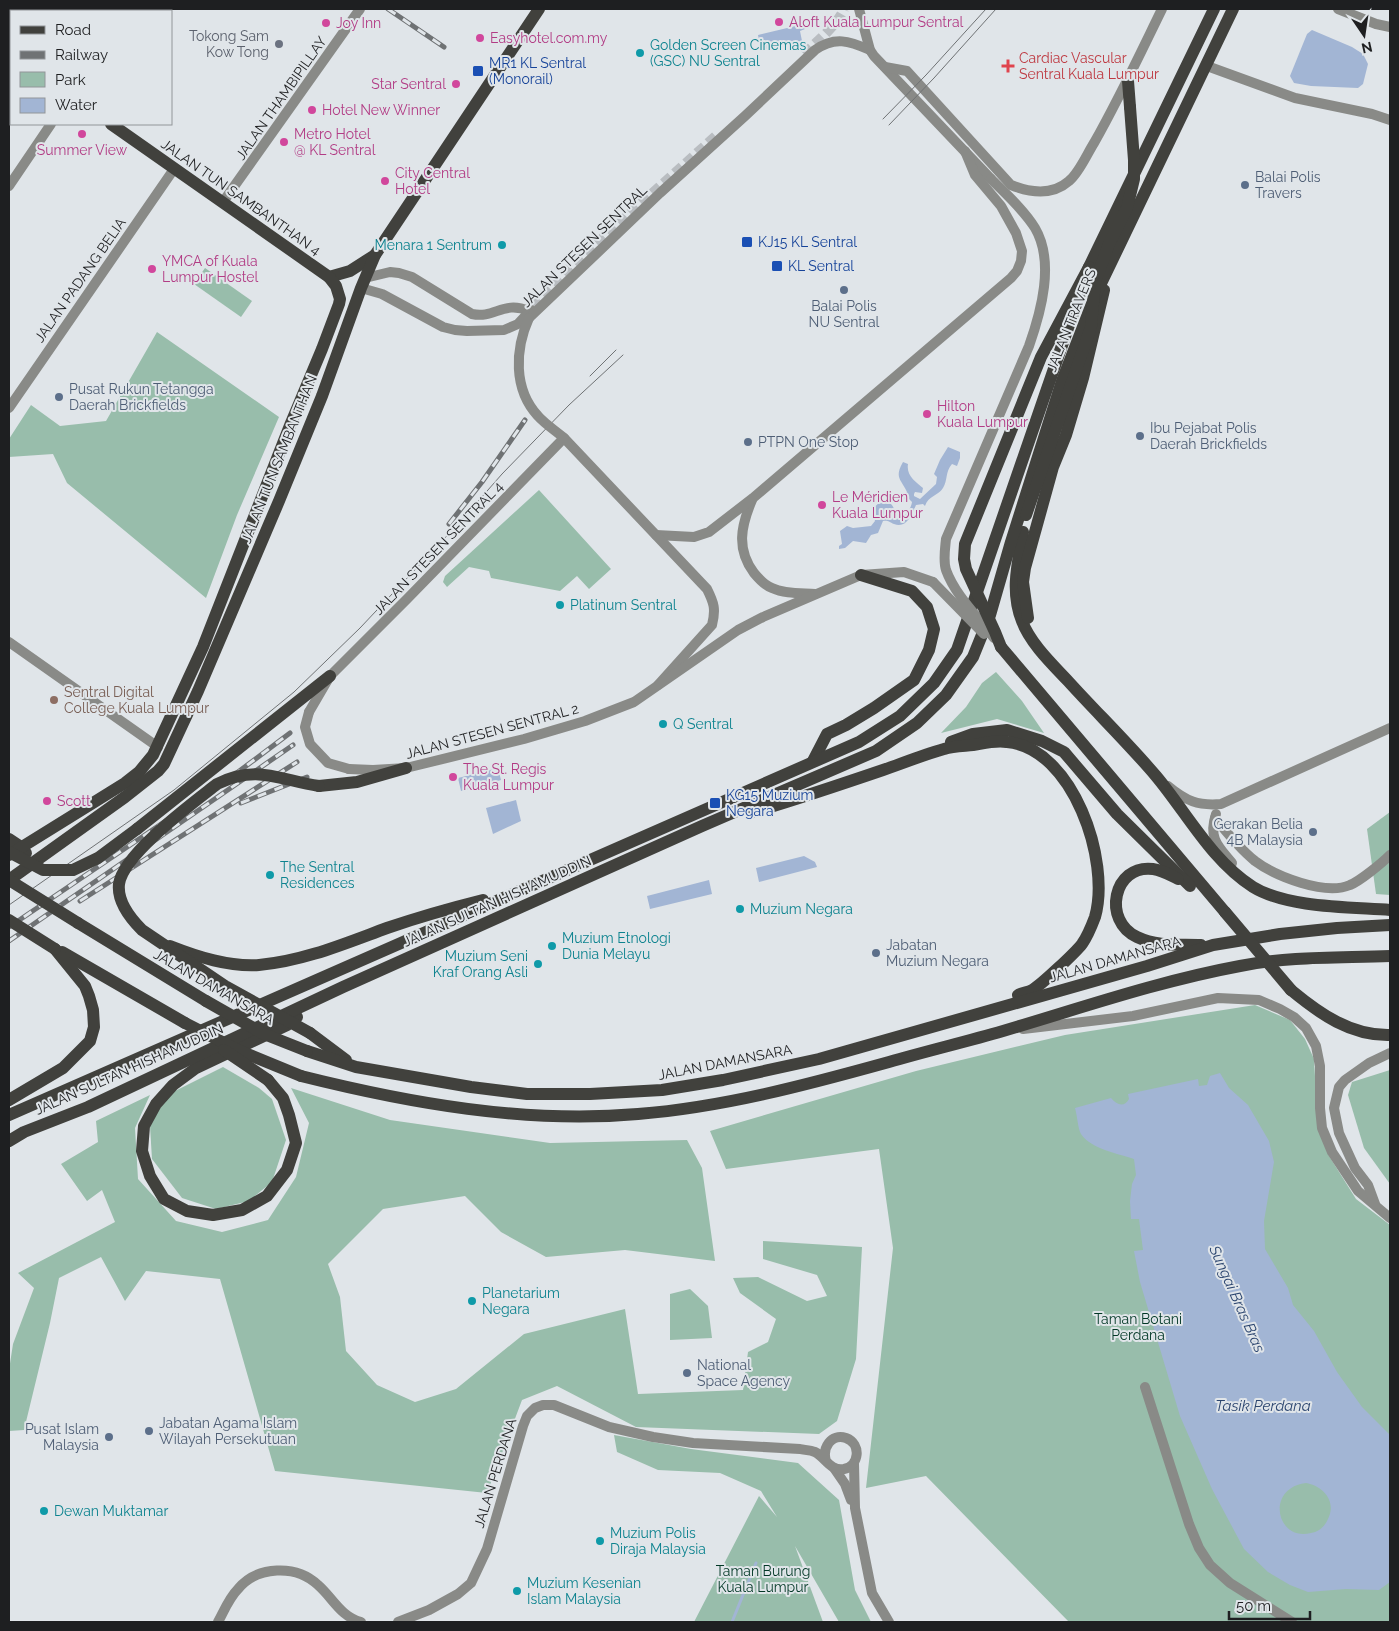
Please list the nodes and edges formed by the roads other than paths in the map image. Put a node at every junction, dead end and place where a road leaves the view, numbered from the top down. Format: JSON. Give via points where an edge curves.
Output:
{"nodes":[{"id":1,"x":360,"y":9,"type":"edge"},
{"id":2,"x":539,"y":9,"type":"edge"},
{"id":3,"x":859,"y":9,"type":"edge"},
{"id":4,"x":1162,"y":9,"type":"edge"},
{"id":5,"x":1207,"y":9,"type":"edge"},
{"id":6,"x":1214,"y":9,"type":"edge"},
{"id":7,"x":1233,"y":9,"type":"edge"},
{"id":8,"x":1338,"y":9,"type":"edge"},
{"id":9,"x":1390,"y":27,"type":"edge"},
{"id":10,"x":870,"y":50,"type":"junction"},
{"id":11,"x":1207,"y":66,"type":"junction"},
{"id":12,"x":885,"y":67,"type":"junction"},
{"id":13,"x":1183,"y":71,"type":"junction"},
{"id":14,"x":1128,"y":81,"type":"junction"},
{"id":15,"x":1390,"y":120,"type":"edge"},
{"id":16,"x":50,"y":125,"type":"edge"},
{"id":17,"x":112,"y":125,"type":"edge"},
{"id":18,"x":965,"y":151,"type":"junction"},
{"id":19,"x":174,"y":169,"type":"junction"},
{"id":20,"x":9,"y":186,"type":"edge"},
{"id":21,"x":223,"y":202,"type":"junction"},
{"id":22,"x":375,"y":255,"type":"junction"},
{"id":23,"x":1111,"y":261,"type":"junction"},
{"id":24,"x":1089,"y":267,"type":"junction"},
{"id":25,"x":329,"y":277,"type":"junction"},
{"id":26,"x":363,"y":283,"type":"junction"},
{"id":27,"x":530,"y":312,"type":"junction"},
{"id":28,"x":9,"y":408,"type":"edge"},
{"id":29,"x":564,"y":438,"type":"junction"},
{"id":30,"x":752,"y":498,"type":"junction"},
{"id":31,"x":1023,"y":532,"type":"junction"},
{"id":32,"x":656,"y":535,"type":"junction"},
{"id":33,"x":1006,"y":560,"type":"junction"},
{"id":34,"x":861,"y":575,"type":"junction"},
{"id":35,"x":816,"y":594,"type":"junction"},
{"id":36,"x":1032,"y":639,"type":"junction"},
{"id":37,"x":9,"y":642,"type":"edge"},
{"id":38,"x":1001,"y":647,"type":"junction"},
{"id":39,"x":956,"y":650,"type":"joint"},
{"id":40,"x":973,"y":656,"type":"joint"},
{"id":41,"x":330,"y":676,"type":"junction"},
{"id":42,"x":658,"y":685,"type":"junction"},
{"id":43,"x":1390,"y":728,"type":"edge"},
{"id":44,"x":158,"y":747,"type":"junction"},
{"id":45,"x":945,"y":748,"type":"junction"},
{"id":46,"x":813,"y":762,"type":"junction"},
{"id":47,"x":406,"y":768,"type":"junction"},
{"id":48,"x":1156,"y":777,"type":"junction"},
{"id":49,"x":1221,"y":804,"type":"junction"},
{"id":50,"x":1215,"y":818,"type":"junction"},
{"id":51,"x":702,"y":826,"type":"junction"},
{"id":52,"x":9,"y":839,"type":"edge"},
{"id":53,"x":21,"y":847,"type":"junction"},
{"id":54,"x":9,"y":853,"type":"edge"},
{"id":55,"x":1390,"y":856,"type":"edge"},
{"id":56,"x":1240,"y":876,"type":"junction"},
{"id":57,"x":12,"y":877,"type":"edge"},
{"id":58,"x":1190,"y":886,"type":"junction"},
{"id":59,"x":522,"y":889,"type":"junction"},
{"id":60,"x":1390,"y":910,"type":"edge"},
{"id":61,"x":1225,"y":912,"type":"junction"},
{"id":62,"x":9,"y":920,"type":"edge"},
{"id":63,"x":1390,"y":925,"type":"edge"},
{"id":64,"x":158,"y":942,"type":"junction"},
{"id":65,"x":1214,"y":945,"type":"junction"},
{"id":66,"x":55,"y":949,"type":"junction"},
{"id":67,"x":1390,"y":956,"type":"edge"},
{"id":68,"x":343,"y":987,"type":"junction"},
{"id":69,"x":185,"y":1023,"type":"junction"},
{"id":70,"x":1002,"y":1032,"type":"junction"},
{"id":71,"x":1390,"y":1035,"type":"edge"},
{"id":72,"x":900,"y":1036,"type":"junction"},
{"id":73,"x":1390,"y":1053,"type":"edge"},
{"id":74,"x":356,"y":1067,"type":"junction"},
{"id":75,"x":9,"y":1100,"type":"edge"},
{"id":76,"x":9,"y":1115,"type":"edge"},
{"id":77,"x":9,"y":1141,"type":"edge"},
{"id":78,"x":1376,"y":1206,"type":"junction"},
{"id":79,"x":1390,"y":1218,"type":"edge"},
{"id":80,"x":1145,"y":1387,"type":"dead end"},
{"id":81,"x":830,"y":1441,"type":"junction"},
{"id":82,"x":800,"y":1449,"type":"junction"},
{"id":83,"x":854,"y":1464,"type":"junction"},
{"id":84,"x":830,"y":1465,"type":"junction"},
{"id":85,"x":855,"y":1508,"type":"junction"},
{"id":86,"x":218,"y":1622,"type":"edge"},
{"id":87,"x":361,"y":1622,"type":"edge"},
{"id":88,"x":398,"y":1622,"type":"edge"},
{"id":89,"x":889,"y":1622,"type":"edge"},
{"id":90,"x":1292,"y":1622,"type":"edge"}],
"edges":[{"from":1,"to":21,"type":"street","name":"JALAN THAMBIPILLAY"},
{"from":2,"to":22,"type":"main road","name":"JALAN TUN SAMBANTHAN"},
{"from":3,"to":10,"type":"street","name":"JALAN STESEN SENTRAL"},
{"from":4,"to":14,"type":"street"},
{"from":5,"to":13,"type":"main road"},
{"from":6,"to":13,"type":"main road","name":"JALAN TRAVERS"},
{"from":7,"to":11,"type":"main road","name":"JALAN TRAVERS"},
{"from":8,"to":9,"type":"street"},
{"from":10,"to":12,"type":"street","name":"JALAN STESEN SENTRAL"},
{"from":10,"to":27,"type":"street","name":"JALAN STESEN SENTRAL","via":[[841,41],[824,44],[815,50]]},
{"from":11,"to":15,"type":"street","via":[[1295,98]]},
{"from":11,"to":23,"type":"main road","name":"JALAN TRAVERS"},
{"from":12,"to":14,"type":"street","via":[[907,71],[1011,185],[1037,193],[1051,191],[1069,181],[1082,164]]},
{"from":12,"to":18,"type":"street","name":"JALAN STESEN SENTRAL"},
{"from":13,"to":24,"type":"main road","name":"JALAN TRAVERS"},
{"from":14,"to":31,"type":"main road","bridge":true,"via":[[1134,179],[1127,208],[1095,282],[1090,327]]},
{"from":16,"to":20,"type":"street"},
{"from":17,"to":19,"type":"main road","name":"JALAN TUN SAMBANTHAN 4"},
{"from":18,"to":30,"type":"street","name":"JALAN STESEN SENTRAL","via":[[975,174],[998,202],[1016,232],[1022,251],[1017,271]]},
{"from":18,"to":38,"type":"street","name":"JALAN STESEN SENTRAL","bridge":true,"via":[[1036,229],[1044,258],[1042,298],[1029,346],[946,539],[946,569],[959,593]]},
{"from":19,"to":21,"type":"main road","name":"JALAN TUN SAMBANTHAN 4"},
{"from":19,"to":28,"type":"street","name":"JALAN PADANG BELIA"},
{"from":21,"to":25,"type":"main road","name":"JALAN TUN SAMBANTHAN 4"},
{"from":22,"to":25,"type":"main road","via":[[350,271]]},
{"from":22,"to":26,"type":"main road","name":"JALAN TUN SAMBANTHAN"},
{"from":23,"to":33,"type":"main road","name":"JALAN TRAVERS","via":[[1062,381]]},
{"from":23,"to":36,"type":"main road","via":[[1083,378],[1053,467],[1025,568],[1023,582]]},
{"from":24,"to":38,"type":"main road","bridge":true,"via":[[1041,357],[965,544],[966,569]]},
{"from":24,"to":39,"type":"main road","name":"JALAN TRAVERS"},
{"from":25,"to":44,"type":"main road","name":"JALAN TUN SAMBANTHAN","via":[[340,299],[322,349],[204,647]]},
{"from":26,"to":27,"type":"street","via":[[390,272],[399,273],[412,277],[477,316],[513,306]]},
{"from":26,"to":27,"type":"street","via":[[449,329],[504,330],[518,324]]},
{"from":26,"to":57,"type":"main road","name":"JALAN TUN SAMBANTHAN","via":[[279,501],[164,764],[125,797]]},
{"from":27,"to":29,"type":"street","name":"JALAN STESEN SENTRAL","bridge":true,"via":[[522,332],[518,357],[524,398],[538,416]]},
{"from":29,"to":32,"type":"street","name":"JALAN STESEN SENTRAL"},
{"from":29,"to":41,"type":"street","name":"JALAN STESEN SENTRAL 4"},
{"from":30,"to":32,"type":"street","name":"JALAN STESEN SENTRAL","via":[[708,532],[694,537]]},
{"from":30,"to":35,"type":"street","via":[[742,530],[747,563],[771,588]]},
{"from":31,"to":33,"type":"main road"},
{"from":31,"to":36,"type":"main road","via":[[1015,594],[1022,621]]},
{"from":32,"to":42,"type":"street","name":"JALAN STESEN SENTRAL","via":[[707,589],[715,613],[712,624]]},
{"from":33,"to":40,"type":"main road","name":"JALAN TRAVERS","via":[[990,615]]},
{"from":34,"to":35,"type":"street","name":"JALAN STESEN SENTRAL 2"},
{"from":34,"to":38,"type":"street","name":"JALAN STESEN SENTRAL 2","bridge":true,"via":[[904,572],[933,582],[986,637]]},
{"from":34,"to":46,"type":"main road","via":[[912,591],[927,607],[934,629],[929,650],[914,680],[874,708],[827,734]]},
{"from":35,"to":42,"type":"street","name":"JALAN STESEN SENTRAL 2","via":[[738,630]]},
{"from":36,"to":48,"type":"main road"},
{"from":37,"to":44,"type":"street"},
{"from":38,"to":61,"type":"main road"},
{"from":39,"to":46,"type":"main road","name":"JALAN SULTAN HISHAMUDDIN","via":[[934,683],[900,716],[859,742]]},
{"from":40,"to":51,"type":"main road","name":"JALAN SULTAN HISHAMUDDIN","via":[[946,695],[917,723],[876,751]]},
{"from":41,"to":47,"type":"street","name":"JALAN STESEN SENTRAL 2","bridge":true,"via":[[309,712],[305,726],[310,744],[328,763],[349,769]]},
{"from":41,"to":54,"type":"main road","bridge":true,"via":[[98,858],[73,870],[43,870]]},
{"from":42,"to":47,"type":"street","name":"JALAN STESEN SENTRAL 2","via":[[634,702],[585,721]]},
{"from":43,"to":49,"type":"street"},
{"from":44,"to":53,"type":"main road","name":"JALAN TUN SAMBANTHAN","via":[[139,772],[124,783]]},
{"from":45,"to":51,"type":"main road","via":[[786,803]]},
{"from":45,"to":58,"type":"main road","via":[[973,734],[1007,730],[1042,740],[1064,752],[1117,814]]},
{"from":45,"to":72,"type":"main road","via":[[1008,742],[1041,754],[1056,768],[1068,783],[1090,832],[1099,886],[1095,917],[1082,944],[1033,990],[954,1014]]},
{"from":46,"to":59,"type":"main road","name":"JALAN SULTAN HISHAMUDDIN"},
{"from":47,"to":64,"type":"main road","bridge":true,"via":[[357,782],[319,786],[266,774],[237,776],[217,784],[160,829],[124,868],[119,884],[122,904],[142,930]]},
{"from":48,"to":49,"type":"street","via":[[1183,798],[1203,804]]},
{"from":48,"to":56,"type":"main road","via":[[1222,860]]},
{"from":49,"to":50,"type":"street"},
{"from":50,"to":55,"type":"street","via":[[1254,860],[1290,878],[1328,889],[1349,885]]},
{"from":50,"to":56,"type":"street","via":[[1215,842]]},
{"from":51,"to":68,"type":"main road","name":"JALAN SULTAN HISHAMUDDIN"},
{"from":52,"to":53,"type":"main road"},
{"from":53,"to":54,"type":"main road","name":"JALAN TUN SAMBANTHAN"},
{"from":53,"to":57,"type":"main road","via":[[27,860]]},
{"from":56,"to":60,"type":"main road","via":[[1271,896],[1312,904]]},
{"from":57,"to":74,"type":"main road","name":"JALAN DAMANSARA","bridge":true,"via":[[78,923],[206,1002],[264,1034]]},
{"from":58,"to":61,"type":"main road"},
{"from":58,"to":65,"type":"main road","via":[[1153,869],[1130,874],[1118,892],[1116,907],[1120,922],[1135,937],[1146,941]]},
{"from":59,"to":64,"type":"main road","via":[[419,917],[323,952],[266,964],[226,963]]},
{"from":59,"to":76,"type":"main road","name":"JALAN SULTAN HISHAMUDDIN"},
{"from":61,"to":71,"type":"main road","bridge":true,"via":[[1291,990],[1317,1011],[1346,1027],[1377,1036]]},
{"from":62,"to":66,"type":"main road","bridge":true},
{"from":63,"to":65,"type":"main road","name":"JALAN DAMANSARA","via":[[1280,934]]},
{"from":64,"to":74,"type":"main road","bridge":true,"via":[[225,986],[310,1034]]},
{"from":65,"to":72,"type":"main road","name":"JALAN DAMANSARA"},
{"from":66,"to":69,"type":"main road"},
{"from":66,"to":75,"type":"main road","via":[[85,986],[89,996],[94,1027],[90,1041],[63,1068]]},
{"from":67,"to":70,"type":"main road","via":[[1305,958],[1242,965],[1141,990]]},
{"from":68,"to":69,"type":"main road","bridge":true,"via":[[287,1025],[196,1068],[173,1085],[156,1104],[144,1126],[142,1151],[150,1176],[164,1199],[187,1211],[213,1215],[242,1210],[267,1196],[287,1170],[296,1143],[289,1115],[283,1098],[268,1080]]},
{"from":68,"to":77,"type":"main road","name":"JALAN SULTAN HISHAMUDDIN"},
{"from":69,"to":70,"type":"main road","bridge":true,"via":[[240,1051],[301,1076],[426,1103],[566,1117],[638,1114],[758,1097]]},
{"from":70,"to":78,"type":"street","via":[[1133,1016],[1218,998],[1259,1000],[1280,1009],[1306,1028],[1316,1046],[1320,1066],[1322,1128],[1345,1173],[1358,1191]]},
{"from":72,"to":74,"type":"main road","name":"JALAN DAMANSARA","via":[[818,1059],[723,1080],[610,1094],[527,1094]]},
{"from":73,"to":78,"type":"street","via":[[1345,1080],[1334,1108],[1339,1133]]},
{"from":78,"to":79,"type":"street"},
{"from":80,"to":90,"type":"street","via":[[1188,1524],[1199,1548],[1210,1565],[1230,1583]]},
{"from":81,"to":82,"type":"street","name":"JALAN PERDANA"},
{"from":81,"to":83,"type":"street","via":[[840,1437],[852,1441],[857,1449]]},
{"from":81,"to":84,"type":"street","via":[[825,1450]]},
{"from":82,"to":84,"type":"street","name":"JALAN PERDANA","via":[[814,1452]]},
{"from":82,"to":88,"type":"street","name":"JALAN PERDANA","via":[[693,1443],[609,1426],[554,1405],[534,1408],[523,1426],[486,1549],[470,1583],[458,1594],[429,1610]]},
{"from":83,"to":84,"type":"street","via":[[845,1469]]},
{"from":83,"to":85,"type":"street"},
{"from":84,"to":85,"type":"street","via":[[845,1484]]},
{"from":85,"to":89,"type":"street","via":[[872,1593]]},
{"from":86,"to":87,"type":"street","via":[[236,1590],[247,1580],[265,1572],[281,1571],[309,1578],[344,1614]]}]}
